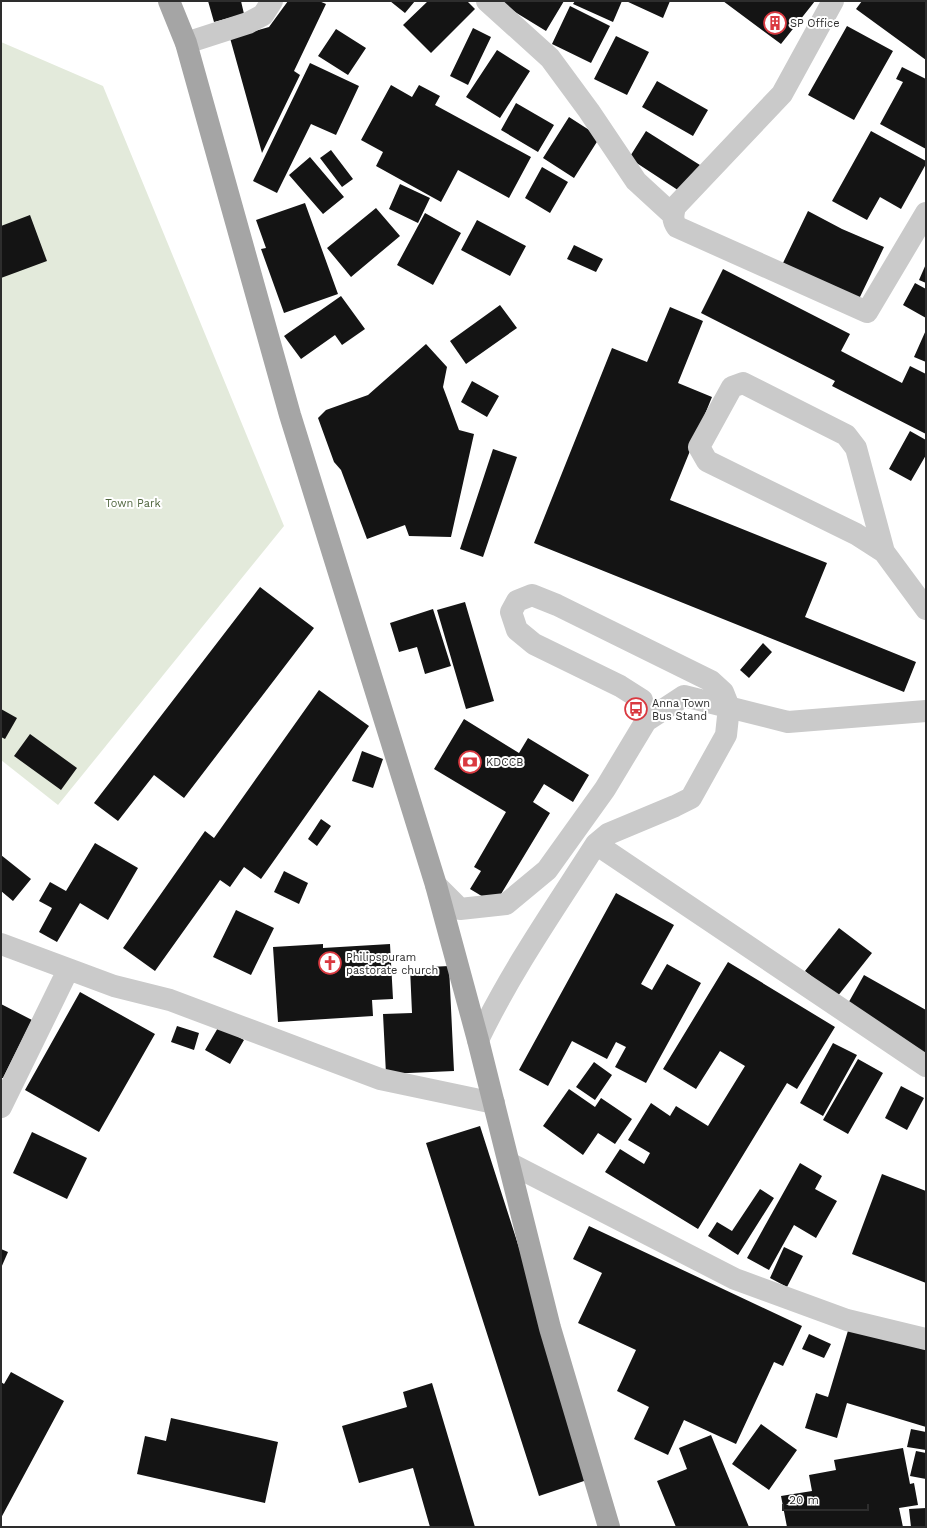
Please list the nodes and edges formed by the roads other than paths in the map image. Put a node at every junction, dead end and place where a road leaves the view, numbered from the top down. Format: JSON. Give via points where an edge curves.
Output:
{"nodes":[{"id":1,"x":169,"y":1,"type":"edge"},
{"id":2,"x":272,"y":1,"type":"edge"},
{"id":3,"x":487,"y":1,"type":"edge"},
{"id":4,"x":833,"y":1,"type":"edge"},
{"id":5,"x":186,"y":43,"type":"junction"},
{"id":6,"x":926,"y":213,"type":"edge"},
{"id":7,"x":673,"y":215,"type":"junction"},
{"id":8,"x":884,"y":552,"type":"junction"},
{"id":9,"x":926,"y":609,"type":"edge"},
{"id":10,"x":729,"y":707,"type":"junction"},
{"id":11,"x":926,"y":711,"type":"edge"},
{"id":12,"x":646,"y":721,"type":"junction"},
{"id":13,"x":596,"y":844,"type":"junction"},
{"id":14,"x":436,"y":885,"type":"junction"},
{"id":15,"x":1,"y":944,"type":"edge"},
{"id":16,"x":68,"y":970,"type":"junction"},
{"id":17,"x":478,"y":1040,"type":"junction"},
{"id":18,"x":926,"y":1066,"type":"edge"},
{"id":19,"x":494,"y":1102,"type":"junction"},
{"id":20,"x":1,"y":1107,"type":"edge"},
{"id":21,"x":509,"y":1163,"type":"junction"},
{"id":22,"x":926,"y":1339,"type":"edge"},
{"id":23,"x":609,"y":1527,"type":"edge"}],
"edges":[{"from":1,"to":5,"type":"main road"},
{"from":2,"to":5,"type":"street","via":[[263,15],[248,24]]},
{"from":3,"to":7,"type":"street","via":[[550,58],[636,181]]},
{"from":4,"to":7,"type":"street","via":[[782,94],[675,207]]},
{"from":5,"to":14,"type":"main road","via":[[290,415]]},
{"from":6,"to":7,"type":"street","via":[[867,312],[677,227],[673,222]]},
{"from":8,"to":8,"type":"street","via":[[856,534],[707,461],[699,447],[732,387],[743,383],[846,435],[856,448]]},
{"from":8,"to":9,"type":"street"},
{"from":10,"to":11,"type":"street","via":[[788,722]]},
{"from":10,"to":12,"type":"street","via":[[684,696]]},
{"from":10,"to":12,"type":"street","via":[[724,692],[711,681],[532,595],[517,601],[511,612],[517,630],[534,644],[620,686],[642,700]]},
{"from":10,"to":13,"type":"street","via":[[726,735],[691,798],[608,834]]},
{"from":12,"to":14,"type":"street","via":[[604,789],[547,870],[506,904],[460,909]]},
{"from":13,"to":17,"type":"street","via":[[518,966]]},
{"from":13,"to":18,"type":"street"},
{"from":14,"to":17,"type":"main road"},
{"from":15,"to":16,"type":"street"},
{"from":16,"to":19,"type":"street","via":[[114,986],[170,1000],[380,1079]]},
{"from":16,"to":20,"type":"street"},
{"from":17,"to":19,"type":"main road"},
{"from":19,"to":21,"type":"main road"},
{"from":21,"to":22,"type":"street","via":[[735,1279],[847,1320]]},
{"from":21,"to":23,"type":"main road","via":[[550,1328]]}]}
